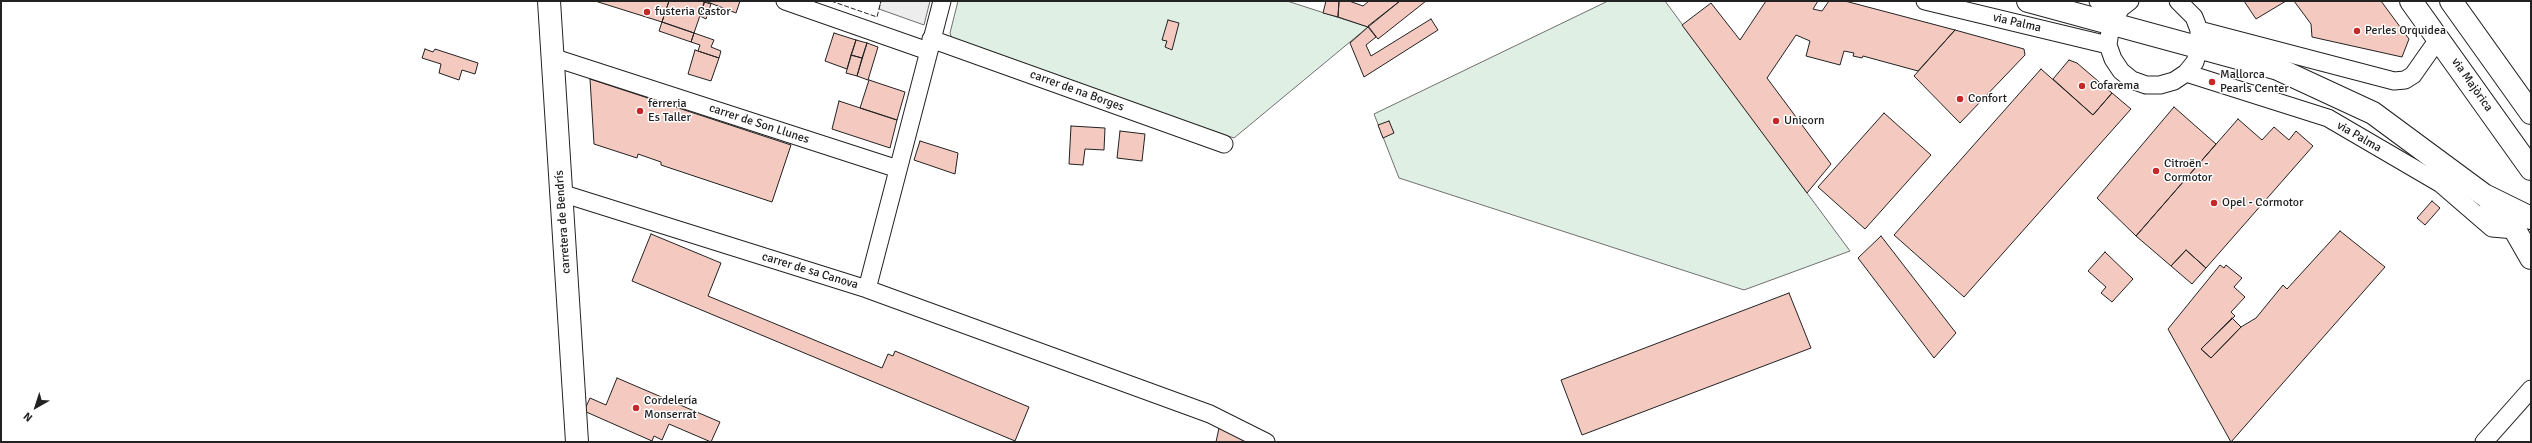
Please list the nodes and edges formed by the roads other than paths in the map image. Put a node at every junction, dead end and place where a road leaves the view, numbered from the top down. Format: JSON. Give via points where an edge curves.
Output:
{"nodes":[{"id":1,"x":549,"y":1,"type":"edge"},
{"id":2,"x":785,"y":1,"type":"edge"},
{"id":3,"x":942,"y":1,"type":"edge"},
{"id":4,"x":1925,"y":1,"type":"edge"},
{"id":5,"x":2028,"y":1,"type":"edge"},
{"id":6,"x":2098,"y":1,"type":"edge"},
{"id":7,"x":2178,"y":1,"type":"edge"},
{"id":8,"x":2411,"y":1,"type":"edge"},
{"id":9,"x":2451,"y":1,"type":"edge"},
{"id":10,"x":2118,"y":19,"type":"edge"},
{"id":11,"x":2439,"y":38,"type":"junction"},
{"id":12,"x":2199,"y":39,"type":"junction"},
{"id":13,"x":930,"y":45,"type":"junction"},
{"id":14,"x":552,"y":57,"type":"junction"},
{"id":15,"x":2186,"y":73,"type":"junction"},
{"id":16,"x":2531,"y":113,"type":"edge"},
{"id":17,"x":1224,"y":144,"type":"dead end"},
{"id":18,"x":898,"y":169,"type":"junction"},
{"id":19,"x":2531,"y":170,"type":"edge"},
{"id":20,"x":561,"y":193,"type":"junction"},
{"id":21,"x":2523,"y":224,"type":"edge"},
{"id":22,"x":2531,"y":258,"type":"edge"},
{"id":23,"x":867,"y":289,"type":"junction"},
{"id":24,"x":2531,"y":389,"type":"edge"},
{"id":25,"x":577,"y":442,"type":"edge"},
{"id":26,"x":1266,"y":442,"type":"edge"},
{"id":27,"x":2484,"y":442,"type":"edge"}],
"edges":[{"from":1,"to":14,"type":"main road","name":"carretera de Bendrís"},
{"from":2,"to":13,"type":"street","name":"carrer de na Borges"},
{"from":3,"to":13,"type":"street","name":"carrer de sa Canova"},
{"from":4,"to":10,"type":"street","name":"via Palma"},
{"from":5,"to":10,"type":"main road"},
{"from":6,"to":10,"type":"street"},
{"from":7,"to":12,"type":"street","via":[[2194,17]]},
{"from":8,"to":11,"type":"main road","name":"via Majòrica"},
{"from":9,"to":16,"type":"main road"},
{"from":10,"to":12,"type":"main road"},
{"from":10,"to":15,"type":"street","via":[[2112,59],[2120,71],[2132,80],[2146,85],[2174,81]]},
{"from":11,"to":12,"type":"street","via":[[2413,75],[2405,80],[2394,81]]},
{"from":11,"to":19,"type":"main road","name":"via Majòrica"},
{"from":12,"to":15,"type":"street","via":[[2195,62]]},
{"from":12,"to":21,"type":"main road","via":[[2278,69],[2373,112]]},
{"from":13,"to":17,"type":"street","name":"carrer de na Borges"},
{"from":13,"to":18,"type":"street","name":"carrer de sa Canova"},
{"from":14,"to":18,"type":"street","name":"carrer de Son Llunes"},
{"from":14,"to":20,"type":"main road","name":"carretera de Bendrís"},
{"from":15,"to":21,"type":"street","name":"via Palma","via":[[2328,118],[2441,184],[2492,228]]},
{"from":18,"to":23,"type":"street","name":"carrer de sa Canova"},
{"from":20,"to":23,"type":"street","name":"carrer de sa Canova"},
{"from":20,"to":25,"type":"main road","name":"carretera de Bendrís"},
{"from":21,"to":22,"type":"main road"},
{"from":23,"to":26,"type":"street","via":[[1210,414]]},
{"from":24,"to":27,"type":"street"}]}
